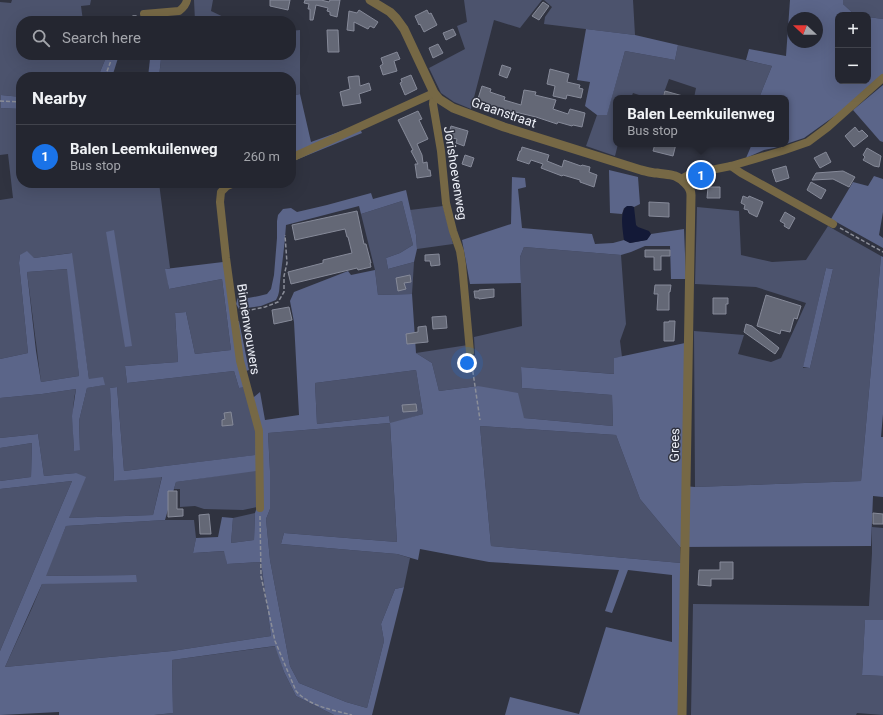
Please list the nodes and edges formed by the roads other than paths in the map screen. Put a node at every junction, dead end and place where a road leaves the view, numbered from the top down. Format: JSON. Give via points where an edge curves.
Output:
{"nodes":[{"id":1,"x":188,"y":0,"type":"edge"},
{"id":2,"x":370,"y":0,"type":"edge"},
{"id":3,"x":144,"y":14,"type":"dead end"},
{"id":4,"x":883,"y":78,"type":"edge"},
{"id":5,"x":434,"y":93,"type":"junction"},
{"id":6,"x":296,"y":156,"type":"edge"},
{"id":7,"x":731,"y":166,"type":"junction"},
{"id":8,"x":681,"y":179,"type":"junction"},
{"id":9,"x":225,"y":188,"type":"edge"},
{"id":10,"x":833,"y":224,"type":"road end"},
{"id":11,"x":470,"y":352,"type":"road end"},
{"id":12,"x":260,"y":508,"type":"road end"},
{"id":13,"x":682,"y":715,"type":"edge"}],
"edges":[{"from":1,"to":3,"type":"street","via":[[179,11]]},
{"from":2,"to":5,"type":"street","name":"Graanstraat","via":[[390,12],[404,29]]},
{"from":4,"to":7,"type":"street","via":[[808,142]]},
{"from":5,"to":6,"type":"street"},
{"from":5,"to":8,"type":"street","name":"Graanstraat","via":[[453,108],[504,127],[641,170],[675,175]]},
{"from":5,"to":11,"type":"street","name":"Jorishoevenweg","via":[[433,104],[446,203],[462,264]]},
{"from":7,"to":8,"type":"street","via":[[694,172]]},
{"from":7,"to":10,"type":"street"},
{"from":8,"to":13,"type":"street","name":"Grees","via":[[691,190]]},
{"from":9,"to":12,"type":"street","name":"Binnenwouwers","via":[[221,192],[220,202],[233,313],[240,360],[260,431]]}]}
